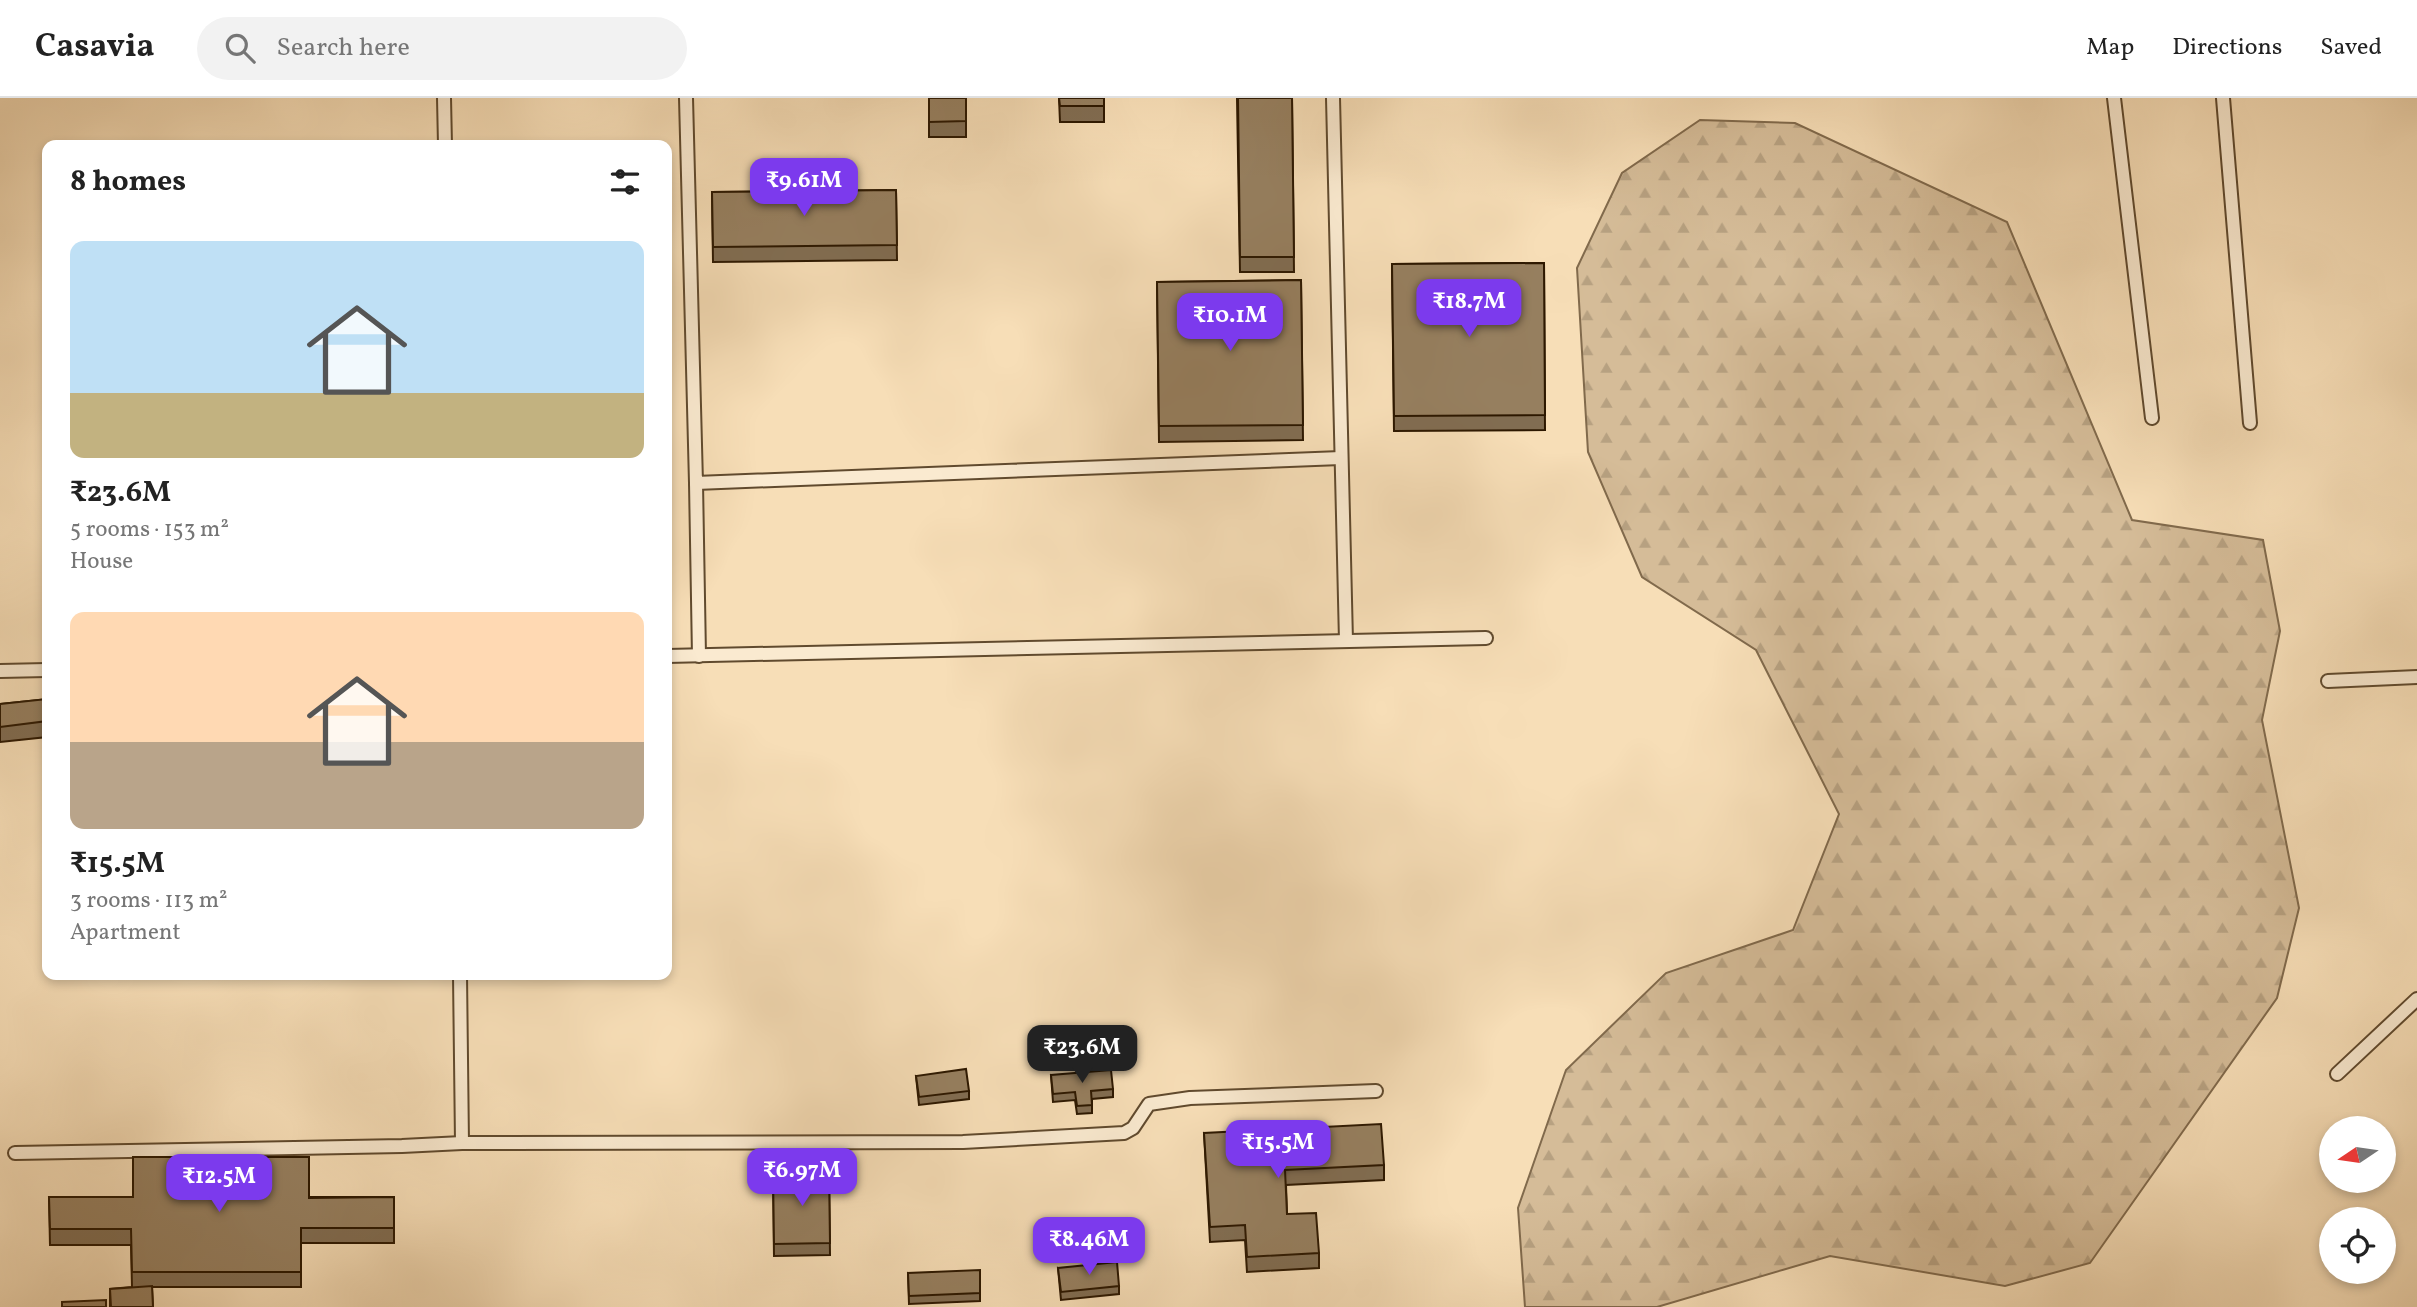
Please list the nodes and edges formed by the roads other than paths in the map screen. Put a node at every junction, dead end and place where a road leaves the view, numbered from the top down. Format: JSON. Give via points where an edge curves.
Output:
{"nodes":[{"id":1,"x":444,"y":98,"type":"edge"},
{"id":2,"x":687,"y":98,"type":"edge"},
{"id":3,"x":1333,"y":98,"type":"edge"},
{"id":4,"x":2114,"y":98,"type":"edge"},
{"id":5,"x":2223,"y":98,"type":"edge"},
{"id":6,"x":445,"y":140,"type":"edge"},
{"id":7,"x":2151,"y":418,"type":"dead end"},
{"id":8,"x":2250,"y":423,"type":"dead end"},
{"id":9,"x":1342,"y":458,"type":"junction"},
{"id":10,"x":696,"y":483,"type":"junction"},
{"id":11,"x":1486,"y":638,"type":"dead end"},
{"id":12,"x":1346,"y":641,"type":"junction"},
{"id":13,"x":672,"y":656,"type":"edge"},
{"id":14,"x":699,"y":656,"type":"junction"},
{"id":15,"x":42,"y":670,"type":"edge"},
{"id":16,"x":0,"y":671,"type":"edge"},
{"id":17,"x":2417,"y":677,"type":"edge"},
{"id":18,"x":2328,"y":681,"type":"dead end"},
{"id":19,"x":460,"y":980,"type":"edge"},
{"id":20,"x":2417,"y":999,"type":"edge"},
{"id":21,"x":2337,"y":1074,"type":"dead end"},
{"id":22,"x":1376,"y":1091,"type":"dead end"},
{"id":23,"x":462,"y":1143,"type":"junction"},
{"id":24,"x":15,"y":1153,"type":"dead end"}],
"edges":[{"from":1,"to":6,"type":"lane"},
{"from":2,"to":10,"type":"lane"},
{"from":3,"to":9,"type":"lane"},
{"from":4,"to":7,"type":"lane"},
{"from":5,"to":8,"type":"lane"},
{"from":9,"to":10,"type":"lane"},
{"from":9,"to":12,"type":"lane"},
{"from":10,"to":14,"type":"lane"},
{"from":11,"to":12,"type":"lane"},
{"from":12,"to":14,"type":"lane"},
{"from":13,"to":14,"type":"lane"},
{"from":15,"to":16,"type":"lane"},
{"from":17,"to":18,"type":"lane"},
{"from":19,"to":23,"type":"lane"},
{"from":20,"to":21,"type":"lane"},
{"from":22,"to":23,"type":"lane","via":[[1190,1098],[1149,1104],[1133,1128],[1105,1135],[894,1143]]},
{"from":23,"to":24,"type":"lane"}]}
